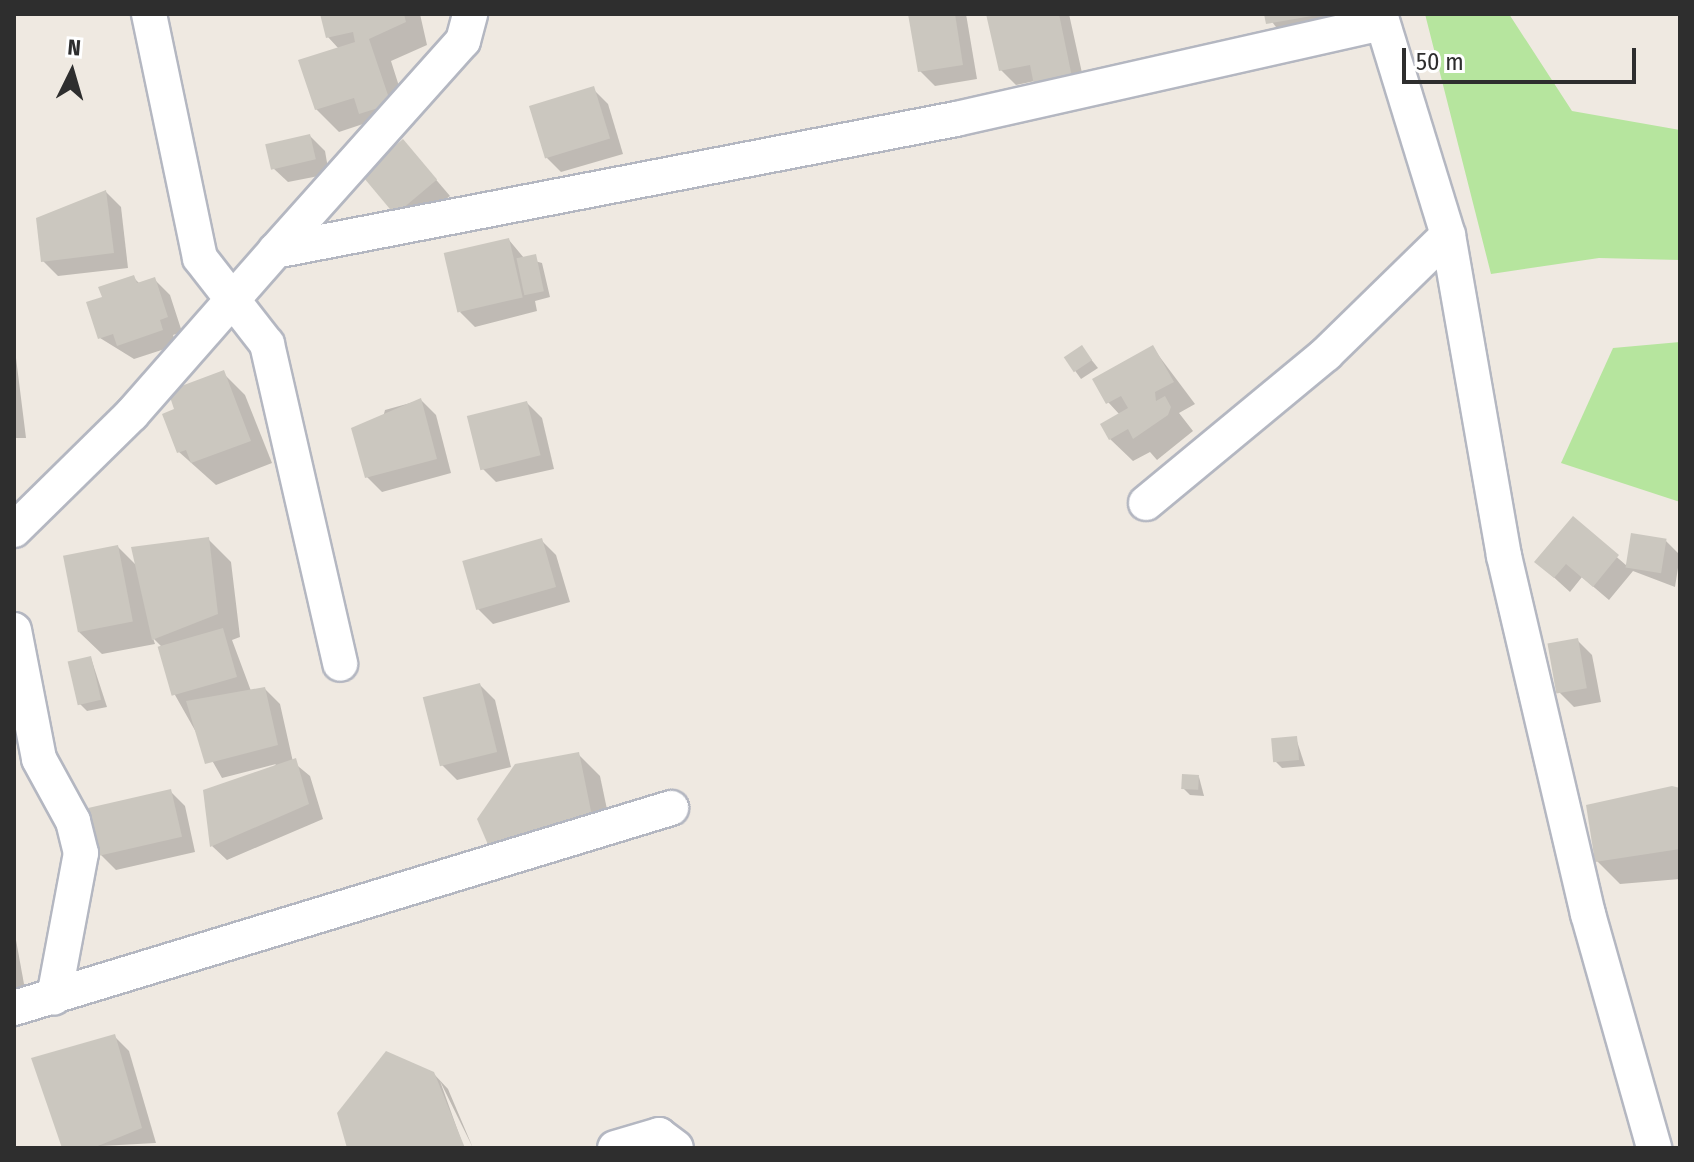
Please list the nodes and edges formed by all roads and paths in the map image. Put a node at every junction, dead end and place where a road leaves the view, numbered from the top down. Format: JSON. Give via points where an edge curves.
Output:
{"nodes":[{"id":1,"x":149,"y":14,"type":"edge"},
{"id":2,"x":470,"y":14,"type":"edge"},
{"id":3,"x":1381,"y":18,"type":"edge"},
{"id":4,"x":1448,"y":235,"type":"junction"},
{"id":5,"x":275,"y":251,"type":"junction"},
{"id":6,"x":234,"y":301,"type":"junction"},
{"id":7,"x":1146,"y":503,"type":"dead end"},
{"id":8,"x":14,"y":530,"type":"edge"},
{"id":9,"x":14,"y":630,"type":"edge"},
{"id":10,"x":340,"y":664,"type":"dead end"},
{"id":11,"x":671,"y":808,"type":"dead end"},
{"id":12,"x":54,"y":997,"type":"junction"},
{"id":13,"x":14,"y":1008,"type":"edge"},
{"id":14,"x":615,"y":1148,"type":"edge"},
{"id":15,"x":676,"y":1148,"type":"edge"},
{"id":16,"x":1654,"y":1148,"type":"edge"}],
"edges":[{"from":1,"to":6,"type":"street","via":[[200,258]]},
{"from":2,"to":5,"type":"street","via":[[463,41]]},
{"from":3,"to":4,"type":"street"},
{"from":3,"to":5,"type":"street","via":[[956,119]]},
{"from":4,"to":7,"type":"street","via":[[1326,354]]},
{"from":4,"to":16,"type":"street","via":[[1504,556],[1588,914]]},
{"from":5,"to":6,"type":"street"},
{"from":6,"to":8,"type":"street"},
{"from":6,"to":10,"type":"street","via":[[267,344]]},
{"from":9,"to":12,"type":"street","via":[[39,759],[73,821],[81,853]]},
{"from":11,"to":12,"type":"street"},
{"from":12,"to":13,"type":"street"},
{"from":14,"to":15,"type":"street","via":[[659,1135]]}]}
